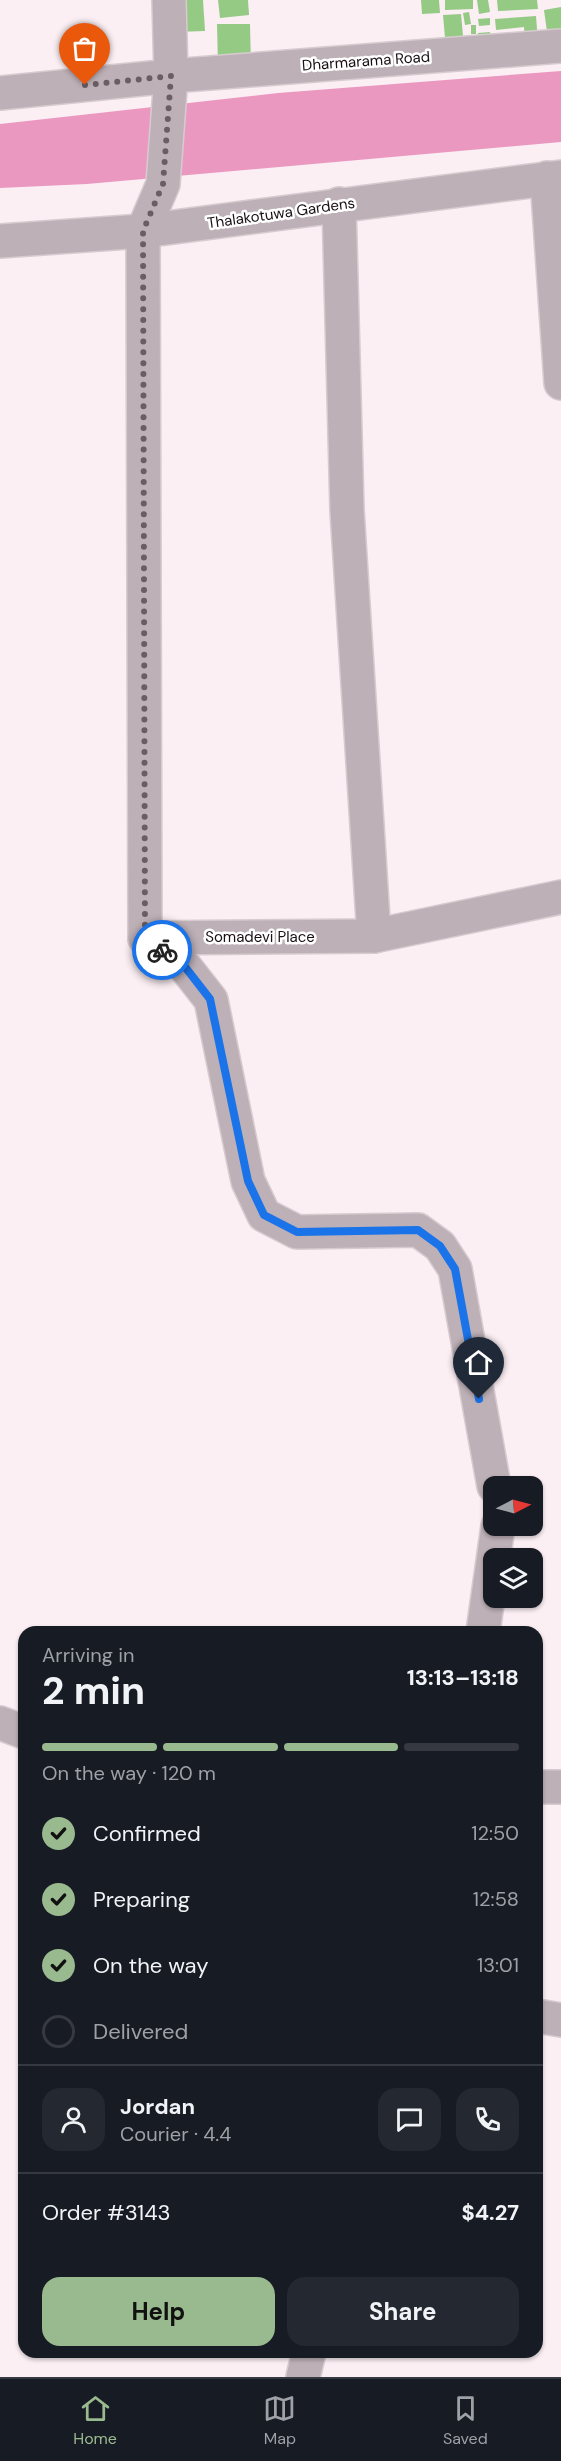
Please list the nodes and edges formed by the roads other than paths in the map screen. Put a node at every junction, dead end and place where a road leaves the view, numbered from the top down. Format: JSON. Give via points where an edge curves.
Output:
{"nodes":[{"id":1,"x":169,"y":0,"type":"edge"},
{"id":2,"x":561,"y":46,"type":"edge"},
{"id":3,"x":171,"y":76,"type":"junction"},
{"id":4,"x":0,"y":93,"type":"edge"},
{"id":5,"x":554,"y":178,"type":"edge"},
{"id":6,"x":339,"y":204,"type":"junction"},
{"id":7,"x":143,"y":231,"type":"junction"},
{"id":8,"x":0,"y":241,"type":"edge"},
{"id":9,"x":561,"y":383,"type":"edge"},
{"id":10,"x":561,"y":897,"type":"edge"},
{"id":11,"x":374,"y":936,"type":"junction"},
{"id":12,"x":145,"y":938,"type":"junction"},
{"id":13,"x":492,"y":1476,"type":"edge"},
{"id":14,"x":497,"y":1536,"type":"edge"},
{"id":15,"x":484,"y":1626,"type":"edge"},
{"id":16,"x":0,"y":1723,"type":"edge"},
{"id":17,"x":18,"y":1730,"type":"edge"},
{"id":18,"x":543,"y":1787,"type":"edge"},
{"id":19,"x":561,"y":1787,"type":"edge"},
{"id":20,"x":543,"y":2017,"type":"edge"},
{"id":21,"x":561,"y":2020,"type":"edge"},
{"id":22,"x":308,"y":2358,"type":"edge"},
{"id":23,"x":303,"y":2377,"type":"edge"}],
"edges":[{"from":1,"to":3,"type":"street"},
{"from":2,"to":3,"type":"street","name":"Dharmarama Road"},
{"from":3,"to":4,"type":"street","name":"Dharmarama Road"},
{"from":3,"to":7,"type":"street","via":[[163,184]]},
{"from":5,"to":6,"type":"street","name":"Thalakotuwa Gardens"},
{"from":5,"to":9,"type":"street"},
{"from":6,"to":7,"type":"street","name":"Thalakotuwa Gardens"},
{"from":6,"to":11,"type":"street","via":[[347,510]]},
{"from":7,"to":8,"type":"street","name":"Thalakotuwa Gardens"},
{"from":7,"to":12,"type":"street"},
{"from":10,"to":11,"type":"street","name":"Somadevi Place"},
{"from":11,"to":12,"type":"street","name":"Somadevi Place"},
{"from":12,"to":13,"type":"street","via":[[182,963],[210,999],[248,1181],[264,1215],[297,1232],[418,1230],[440,1246],[455,1269]]},
{"from":14,"to":15,"type":"street"},
{"from":16,"to":17,"type":"street"},
{"from":18,"to":19,"type":"street"},
{"from":20,"to":21,"type":"street"},
{"from":22,"to":23,"type":"street"}]}
